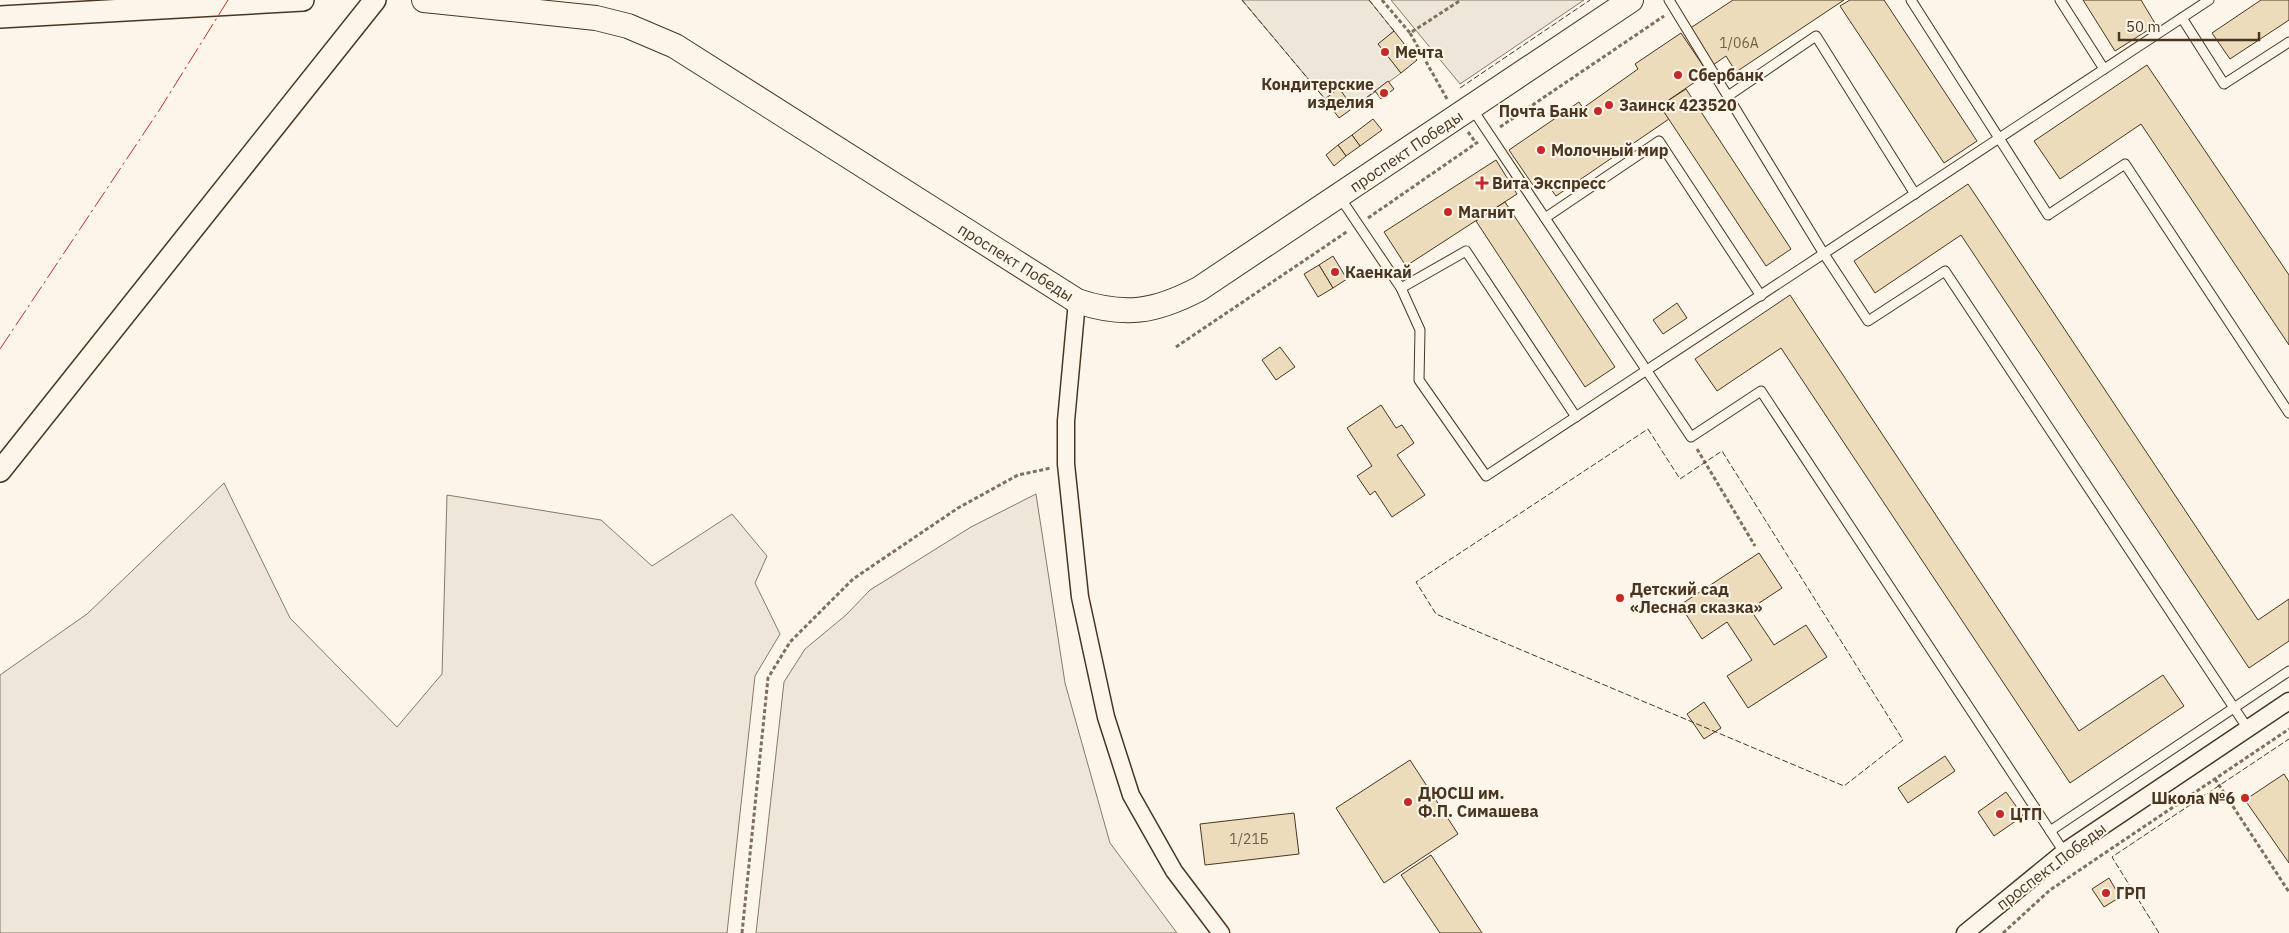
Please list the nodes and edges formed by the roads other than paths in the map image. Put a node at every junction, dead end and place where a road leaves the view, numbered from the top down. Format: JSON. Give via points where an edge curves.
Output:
{"nodes":[{"id":1,"x":304,"y":0,"type":"edge"},
{"id":2,"x":375,"y":0,"type":"edge"},
{"id":3,"x":424,"y":0,"type":"edge"},
{"id":4,"x":1631,"y":0,"type":"edge"},
{"id":5,"x":1669,"y":0,"type":"edge"},
{"id":6,"x":1911,"y":0,"type":"edge"},
{"id":7,"x":2060,"y":0,"type":"edge"},
{"id":8,"x":2209,"y":0,"type":"edge"},
{"id":9,"x":542,"y":6,"type":"edge"},
{"id":10,"x":0,"y":17,"type":"edge"},
{"id":11,"x":2182,"y":18,"type":"junction"},
{"id":12,"x":2289,"y":42,"type":"edge"},
{"id":13,"x":2104,"y":69,"type":"junction"},
{"id":14,"x":1728,"y":96,"type":"junction"},
{"id":15,"x":1464,"y":112,"type":"junction"},
{"id":16,"x":1998,"y":139,"type":"junction"},
{"id":17,"x":1915,"y":194,"type":"junction"},
{"id":18,"x":1339,"y":196,"type":"junction"},
{"id":19,"x":1545,"y":218,"type":"junction"},
{"id":20,"x":1824,"y":254,"type":"junction"},
{"id":21,"x":1401,"y":288,"type":"junction"},
{"id":22,"x":1761,"y":296,"type":"junction"},
{"id":23,"x":1077,"y":301,"type":"junction"},
{"id":24,"x":1646,"y":371,"type":"junction"},
{"id":25,"x":2289,"y":413,"type":"edge"},
{"id":26,"x":1576,"y":417,"type":"junction"},
{"id":27,"x":0,"y":471,"type":"edge"},
{"id":28,"x":2289,"y":671,"type":"edge"},
{"id":29,"x":2289,"y":701,"type":"edge"},
{"id":30,"x":2234,"y":708,"type":"junction"},
{"id":31,"x":2248,"y":729,"type":"junction"},
{"id":32,"x":2050,"y":831,"type":"junction"},
{"id":33,"x":2064,"y":852,"type":"junction"},
{"id":34,"x":1221,"y":933,"type":"edge"},
{"id":35,"x":1965,"y":933,"type":"edge"}],
"edges":[{"from":1,"to":10,"type":"street"},
{"from":2,"to":27,"type":"street"},
{"from":3,"to":9,"type":"main road","name":"проспект Победы"},
{"from":4,"to":15,"type":"main road","name":"проспект Победы"},
{"from":5,"to":14,"type":"lane"},
{"from":6,"to":16,"type":"lane"},
{"from":7,"to":13,"type":"lane"},
{"from":8,"to":11,"type":"lane"},
{"from":9,"to":23,"type":"main road","name":"проспект Победы","via":[[628,26],[675,46]]},
{"from":11,"to":12,"type":"lane","via":[[2224,84]]},
{"from":11,"to":13,"type":"lane"},
{"from":13,"to":16,"type":"lane"},
{"from":14,"to":17,"type":"lane","via":[[1816,36]]},
{"from":14,"to":20,"type":"lane"},
{"from":15,"to":18,"type":"main road","name":"проспект Победы"},
{"from":15,"to":19,"type":"lane","via":[[1489,134]]},
{"from":16,"to":17,"type":"lane"},
{"from":16,"to":25,"type":"lane","via":[[2048,215],[2125,164]]},
{"from":17,"to":20,"type":"lane"},
{"from":18,"to":21,"type":"lane"},
{"from":18,"to":23,"type":"main road","name":"проспект Победы","via":[[1175,302],[1137,311],[1100,309]]},
{"from":19,"to":22,"type":"lane","via":[[1659,141]]},
{"from":19,"to":24,"type":"lane"},
{"from":20,"to":22,"type":"lane"},
{"from":20,"to":30,"type":"lane","via":[[1868,321],[1944,271]]},
{"from":21,"to":26,"type":"lane","via":[[1466,251]]},
{"from":21,"to":26,"type":"lane","via":[[1420,330],[1419,380],[1486,476]]},
{"from":22,"to":24,"type":"lane"},
{"from":23,"to":34,"type":"street","via":[[1067,412],[1066,464],[1080,597],[1106,717],[1131,795],[1174,871]]},
{"from":24,"to":26,"type":"lane"},
{"from":24,"to":32,"type":"lane","via":[[1691,437],[1761,391]]},
{"from":28,"to":30,"type":"lane"},
{"from":29,"to":31,"type":"street","name":"проспект Победы"},
{"from":30,"to":31,"type":"lane"},
{"from":30,"to":32,"type":"lane"},
{"from":31,"to":33,"type":"street","name":"проспект Победы"},
{"from":32,"to":33,"type":"lane"},
{"from":33,"to":35,"type":"street","name":"проспект Победы"}]}
